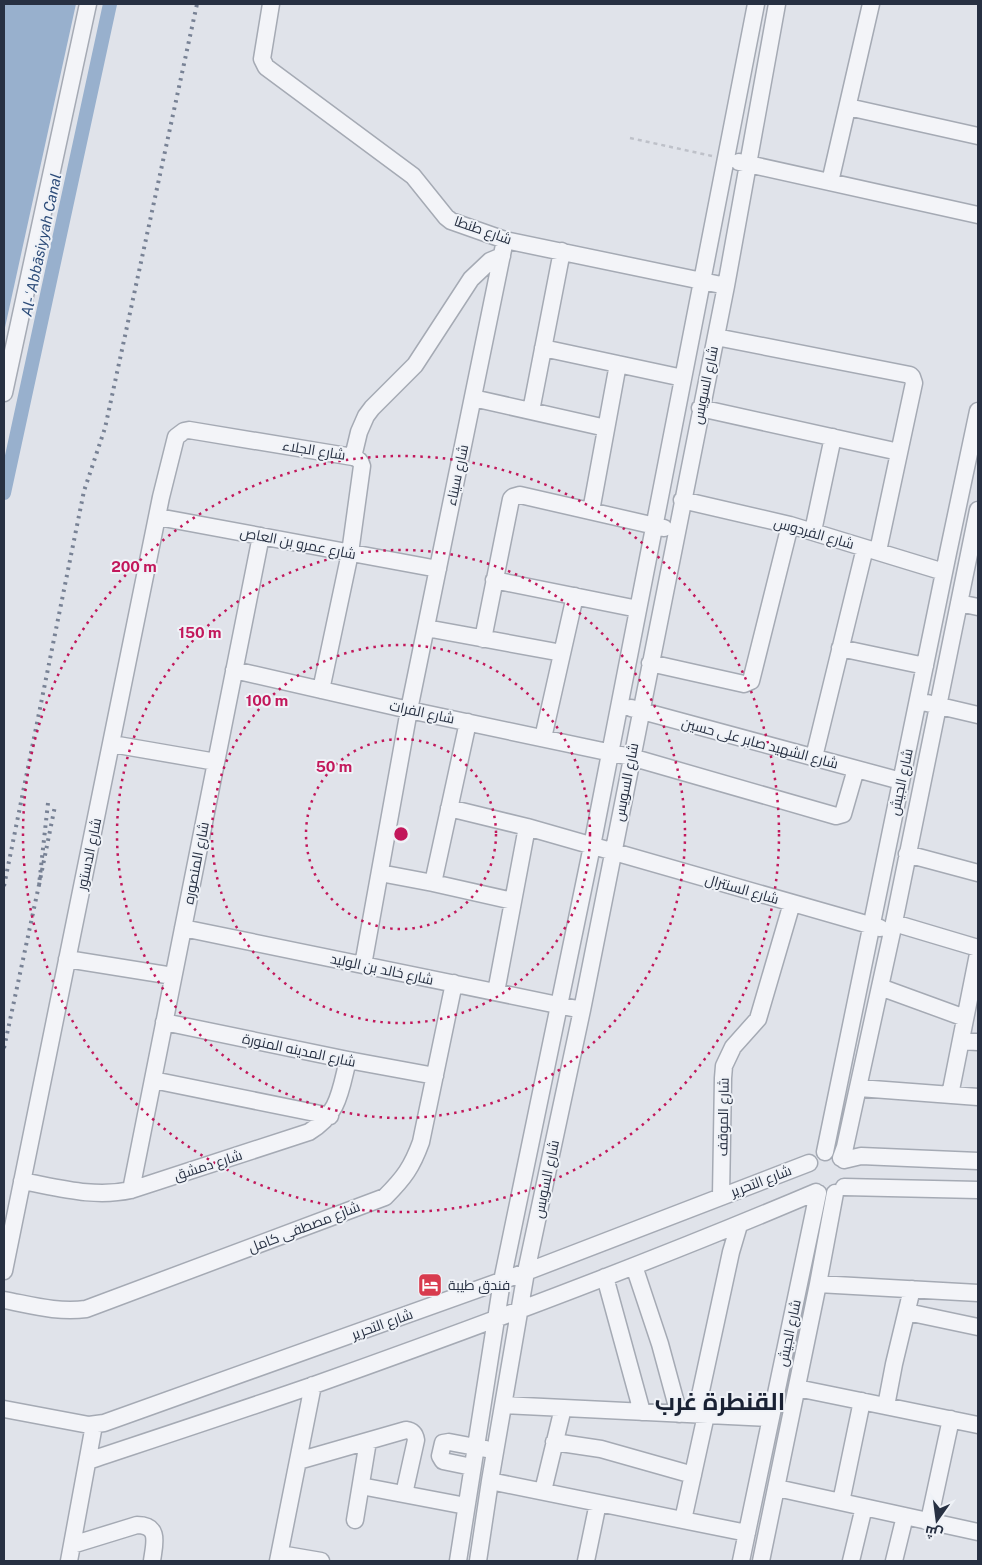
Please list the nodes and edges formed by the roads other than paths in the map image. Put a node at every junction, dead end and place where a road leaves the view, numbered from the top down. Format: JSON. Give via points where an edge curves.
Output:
{"nodes":[{"id":1,"x":88,"y":4,"type":"edge"},
{"id":2,"x":271,"y":4,"type":"edge"},
{"id":3,"x":756,"y":4,"type":"edge"},
{"id":4,"x":777,"y":4,"type":"edge"},
{"id":5,"x":872,"y":4,"type":"edge"},
{"id":6,"x":848,"y":107,"type":"junction"},
{"id":7,"x":978,"y":136,"type":"edge"},
{"id":8,"x":726,"y":160,"type":"junction"},
{"id":9,"x":748,"y":165,"type":"junction"},
{"id":10,"x":830,"y":182,"type":"junction"},
{"id":11,"x":978,"y":215,"type":"edge"},
{"id":12,"x":505,"y":240,"type":"junction"},
{"id":13,"x":562,"y":252,"type":"junction"},
{"id":14,"x":502,"y":256,"type":"junction"},
{"id":15,"x":702,"y":281,"type":"junction"},
{"id":16,"x":726,"y":286,"type":"junction"},
{"id":17,"x":716,"y":337,"type":"junction"},
{"id":18,"x":543,"y":348,"type":"junction"},
{"id":19,"x":618,"y":364,"type":"junction"},
{"id":20,"x":684,"y":378,"type":"junction"},
{"id":21,"x":4,"y":393,"type":"edge"},
{"id":22,"x":472,"y":398,"type":"junction"},
{"id":23,"x":700,"y":408,"type":"junction"},
{"id":24,"x":530,"y":411,"type":"junction"},
{"id":25,"x":978,"y":411,"type":"edge"},
{"id":26,"x":606,"y":428,"type":"junction"},
{"id":27,"x":176,"y":437,"type":"joint"},
{"id":28,"x":833,"y":437,"type":"junction"},
{"id":29,"x":899,"y":452,"type":"junction"},
{"id":30,"x":353,"y":457,"type":"junction"},
{"id":31,"x":682,"y":500,"type":"junction"},
{"id":32,"x":591,"y":511,"type":"junction"},
{"id":33,"x":978,"y":514,"type":"edge"},
{"id":34,"x":158,"y":517,"type":"junction"},
{"id":35,"x":790,"y":524,"type":"junction"},
{"id":36,"x":654,"y":526,"type":"junction"},
{"id":37,"x":676,"y":531,"type":"junction"},
{"id":38,"x":813,"y":531,"type":"junction"},
{"id":39,"x":261,"y":536,"type":"junction"},
{"id":40,"x":872,"y":550,"type":"junction"},
{"id":41,"x":350,"y":553,"type":"junction"},
{"id":42,"x":948,"y":553,"type":"junction"},
{"id":43,"x":969,"y":557,"type":"junction"},
{"id":44,"x":438,"y":569,"type":"junction"},
{"id":45,"x":944,"y":572,"type":"junction"},
{"id":46,"x":494,"y":580,"type":"junction"},
{"id":47,"x":575,"y":596,"type":"junction"},
{"id":48,"x":959,"y":603,"type":"junction"},
{"id":49,"x":978,"y":607,"type":"edge"},
{"id":50,"x":638,"y":609,"type":"junction"},
{"id":51,"x":426,"y":628,"type":"junction"},
{"id":52,"x":482,"y":639,"type":"junction"},
{"id":53,"x":840,"y":648,"type":"junction"},
{"id":54,"x":562,"y":653,"type":"junction"},
{"id":55,"x":650,"y":663,"type":"junction"},
{"id":56,"x":925,"y":666,"type":"junction"},
{"id":57,"x":234,"y":670,"type":"junction"},
{"id":58,"x":321,"y":690,"type":"junction"},
{"id":59,"x":918,"y":700,"type":"junction"},
{"id":60,"x":620,"y":705,"type":"junction"},
{"id":61,"x":938,"y":706,"type":"junction"},
{"id":62,"x":409,"y":710,"type":"junction"},
{"id":63,"x":640,"y":710,"type":"junction"},
{"id":64,"x":978,"y":715,"type":"edge"},
{"id":65,"x":468,"y":722,"type":"junction"},
{"id":66,"x":543,"y":738,"type":"junction"},
{"id":67,"x":112,"y":744,"type":"junction"},
{"id":68,"x":610,"y":753,"type":"junction"},
{"id":69,"x":631,"y":757,"type":"junction"},
{"id":70,"x":814,"y":757,"type":"junction"},
{"id":71,"x":216,"y":762,"type":"junction"},
{"id":72,"x":856,"y":769,"type":"junction"},
{"id":73,"x":901,"y":781,"type":"junction"},
{"id":74,"x":449,"y":808,"type":"junction"},
{"id":75,"x":527,"y":827,"type":"junction"},
{"id":76,"x":592,"y":846,"type":"junction"},
{"id":77,"x":612,"y":852,"type":"junction"},
{"id":78,"x":908,"y":854,"type":"junction"},
{"id":79,"x":380,"y":873,"type":"junction"},
{"id":80,"x":978,"y":873,"type":"edge"},
{"id":81,"x":433,"y":883,"type":"junction"},
{"id":82,"x":514,"y":901,"type":"junction"},
{"id":83,"x":792,"y":903,"type":"junction"},
{"id":84,"x":871,"y":926,"type":"junction"},
{"id":85,"x":893,"y":927,"type":"junction"},
{"id":86,"x":183,"y":928,"type":"junction"},
{"id":87,"x":978,"y":948,"type":"edge"},
{"id":88,"x":978,"y":954,"type":"edge"},
{"id":89,"x":67,"y":959,"type":"junction"},
{"id":90,"x":363,"y":965,"type":"junction"},
{"id":91,"x":173,"y":976,"type":"junction"},
{"id":92,"x":454,"y":983,"type":"junction"},
{"id":93,"x":880,"y":987,"type":"junction"},
{"id":94,"x":496,"y":992,"type":"junction"},
{"id":95,"x":558,"y":1005,"type":"junction"},
{"id":96,"x":582,"y":1010,"type":"junction"},
{"id":97,"x":965,"y":1018,"type":"junction"},
{"id":98,"x":164,"y":1022,"type":"junction"},
{"id":99,"x":961,"y":1041,"type":"junction"},
{"id":100,"x":978,"y":1042,"type":"edge"},
{"id":101,"x":348,"y":1060,"type":"junction"},
{"id":102,"x":435,"y":1076,"type":"junction"},
{"id":103,"x":152,"y":1080,"type":"junction"},
{"id":104,"x":859,"y":1088,"type":"junction"},
{"id":105,"x":950,"y":1095,"type":"junction"},
{"id":106,"x":978,"y":1097,"type":"edge"},
{"id":107,"x":330,"y":1116,"type":"junction"},
{"id":108,"x":825,"y":1152,"type":"junction"},
{"id":109,"x":842,"y":1159,"type":"junction"},
{"id":110,"x":978,"y":1161,"type":"edge"},
{"id":111,"x":809,"y":1163,"type":"junction"},
{"id":112,"x":22,"y":1181,"type":"junction"},
{"id":113,"x":131,"y":1190,"type":"junction"},
{"id":114,"x":839,"y":1190,"type":"junction"},
{"id":115,"x":978,"y":1190,"type":"edge"},
{"id":116,"x":817,"y":1192,"type":"junction"},
{"id":117,"x":721,"y":1196,"type":"junction"},
{"id":118,"x":739,"y":1224,"type":"junction"},
{"id":119,"x":634,"y":1266,"type":"junction"},
{"id":120,"x":4,"y":1271,"type":"edge"},
{"id":121,"x":526,"y":1272,"type":"junction"},
{"id":122,"x":604,"y":1277,"type":"junction"},
{"id":123,"x":502,"y":1280,"type":"junction"},
{"id":124,"x":818,"y":1284,"type":"junction"},
{"id":125,"x":912,"y":1289,"type":"junction"},
{"id":126,"x":978,"y":1292,"type":"edge"},
{"id":127,"x":4,"y":1300,"type":"edge"},
{"id":128,"x":520,"y":1309,"type":"junction"},
{"id":129,"x":907,"y":1312,"type":"junction"},
{"id":130,"x":496,"y":1318,"type":"junction"},
{"id":131,"x":978,"y":1327,"type":"edge"},
{"id":132,"x":313,"y":1385,"type":"junction"},
{"id":133,"x":797,"y":1388,"type":"junction"},
{"id":134,"x":862,"y":1401,"type":"junction"},
{"id":135,"x":503,"y":1405,"type":"junction"},
{"id":136,"x":886,"y":1406,"type":"junction"},
{"id":137,"x":563,"y":1408,"type":"junction"},
{"id":138,"x":4,"y":1409,"type":"edge"},
{"id":139,"x":642,"y":1412,"type":"junction"},
{"id":140,"x":679,"y":1414,"type":"junction"},
{"id":141,"x":701,"y":1415,"type":"junction"},
{"id":142,"x":771,"y":1418,"type":"junction"},
{"id":143,"x":951,"y":1420,"type":"junction"},
{"id":144,"x":94,"y":1425,"type":"junction"},
{"id":145,"x":978,"y":1425,"type":"edge"},
{"id":146,"x":368,"y":1441,"type":"junction"},
{"id":147,"x":554,"y":1442,"type":"junction"},
{"id":148,"x":475,"y":1448,"type":"junction"},
{"id":149,"x":495,"y":1451,"type":"junction"},
{"id":150,"x":88,"y":1461,"type":"junction"},
{"id":151,"x":298,"y":1461,"type":"junction"},
{"id":152,"x":472,"y":1467,"type":"junction"},
{"id":153,"x":693,"y":1475,"type":"junction"},
{"id":154,"x":490,"y":1481,"type":"junction"},
{"id":155,"x":360,"y":1486,"type":"junction"},
{"id":156,"x":777,"y":1488,"type":"junction"},
{"id":157,"x":542,"y":1492,"type":"junction"},
{"id":158,"x":404,"y":1494,"type":"junction"},
{"id":159,"x":753,"y":1501,"type":"junction"},
{"id":160,"x":841,"y":1502,"type":"junction"},
{"id":161,"x":598,"y":1503,"type":"junction"},
{"id":162,"x":466,"y":1506,"type":"junction"},
{"id":163,"x":773,"y":1506,"type":"junction"},
{"id":164,"x":864,"y":1507,"type":"junction"},
{"id":165,"x":905,"y":1516,"type":"junction"},
{"id":166,"x":355,"y":1520,"type":"dead end"},
{"id":167,"x":683,"y":1520,"type":"junction"},
{"id":168,"x":929,"y":1521,"type":"junction"},
{"id":169,"x":978,"y":1532,"type":"edge"},
{"id":170,"x":747,"y":1533,"type":"junction"},
{"id":171,"x":71,"y":1553,"type":"edge"},
{"id":172,"x":279,"y":1558,"type":"edge"},
{"id":173,"x":152,"y":1561,"type":"edge"},
{"id":174,"x":321,"y":1561,"type":"edge"},
{"id":175,"x":458,"y":1561,"type":"edge"},
{"id":176,"x":478,"y":1561,"type":"edge"},
{"id":177,"x":586,"y":1561,"type":"edge"},
{"id":178,"x":741,"y":1561,"type":"edge"},
{"id":179,"x":761,"y":1561,"type":"edge"},
{"id":180,"x":851,"y":1561,"type":"edge"},
{"id":181,"x":894,"y":1561,"type":"edge"}],
"edges":[{"from":1,"to":21,"type":"street"},
{"from":2,"to":12,"type":"street","name":"شارع طنطا","via":[[262,59],[266,67],[413,176],[451,221]]},
{"from":3,"to":8,"type":"street","name":"شارع السويس"},
{"from":4,"to":9,"type":"street","name":"شارع السويس"},
{"from":5,"to":6,"type":"street"},
{"from":6,"to":7,"type":"street"},
{"from":6,"to":10,"type":"street"},
{"from":8,"to":9,"type":"street"},
{"from":8,"to":15,"type":"street","name":"شارع السويس"},
{"from":9,"to":10,"type":"street"},
{"from":9,"to":16,"type":"street","name":"شارع السويس"},
{"from":10,"to":11,"type":"street"},
{"from":12,"to":13,"type":"street","name":"شارع طنطا"},
{"from":12,"to":14,"type":"street","name":"شارع سيناء"},
{"from":13,"to":15,"type":"street","name":"شارع طنطا"},
{"from":13,"to":18,"type":"street"},
{"from":14,"to":22,"type":"street","name":"شارع سيناء"},
{"from":14,"to":30,"type":"street","via":[[490,261],[470,278],[415,365],[372,408],[359,432]]},
{"from":15,"to":16,"type":"street","name":"شارع طنطا"},
{"from":15,"to":20,"type":"street","name":"شارع السويس"},
{"from":16,"to":17,"type":"street","name":"شارع السويس"},
{"from":17,"to":23,"type":"street","name":"شارع السويس"},
{"from":17,"to":29,"type":"street","via":[[910,375],[914,383]]},
{"from":18,"to":19,"type":"street"},
{"from":18,"to":24,"type":"street"},
{"from":19,"to":20,"type":"street"},
{"from":19,"to":26,"type":"street"},
{"from":20,"to":36,"type":"street","name":"شارع السويس"},
{"from":22,"to":24,"type":"street"},
{"from":22,"to":44,"type":"street","name":"شارع سيناء"},
{"from":23,"to":28,"type":"street"},
{"from":23,"to":31,"type":"street","name":"شارع السويس"},
{"from":24,"to":26,"type":"street"},
{"from":25,"to":42,"type":"street","name":"شارع الجيش"},
{"from":26,"to":32,"type":"street"},
{"from":27,"to":30,"type":"street","name":"شارع الجلاء","via":[[188,430]]},
{"from":27,"to":34,"type":"street","name":"شارع الدستور"},
{"from":28,"to":29,"type":"street"},
{"from":28,"to":38,"type":"street"},
{"from":29,"to":40,"type":"street"},
{"from":30,"to":41,"type":"street","name":"شارع الجلاء","via":[[358,458],[362,466]]},
{"from":31,"to":35,"type":"street","name":"شارع الفردوس"},
{"from":31,"to":37,"type":"street","name":"شارع السويس"},
{"from":32,"to":36,"type":"street"},
{"from":32,"to":46,"type":"street","via":[[513,496]]},
{"from":33,"to":43,"type":"street","name":"شارع الجيش"},
{"from":34,"to":39,"type":"street","name":"شارع عمرو بن العاص"},
{"from":34,"to":67,"type":"street","name":"شارع الدستور"},
{"from":35,"to":38,"type":"street","name":"شارع الفردوس"},
{"from":35,"to":55,"type":"street","via":[[749,683]]},
{"from":36,"to":37,"type":"street"},
{"from":36,"to":50,"type":"street","name":"شارع السويس"},
{"from":37,"to":55,"type":"street","name":"شارع السويس"},
{"from":38,"to":40,"type":"street","name":"شارع الفردوس"},
{"from":39,"to":41,"type":"street","name":"شارع عمرو بن العاص"},
{"from":39,"to":57,"type":"street","name":"شارع المنصوره"},
{"from":40,"to":45,"type":"street","name":"شارع الفردوس"},
{"from":40,"to":53,"type":"street"},
{"from":41,"to":44,"type":"street","name":"شارع عمرو بن العاص"},
{"from":41,"to":58,"type":"street"},
{"from":42,"to":43,"type":"street"},
{"from":42,"to":45,"type":"street","name":"شارع الجيش"},
{"from":43,"to":48,"type":"street","name":"شارع الجيش"},
{"from":44,"to":51,"type":"street","name":"شارع سيناء"},
{"from":45,"to":56,"type":"street","name":"شارع الجيش"},
{"from":46,"to":47,"type":"street"},
{"from":46,"to":52,"type":"street"},
{"from":47,"to":50,"type":"street"},
{"from":47,"to":54,"type":"street"},
{"from":48,"to":49,"type":"street"},
{"from":48,"to":61,"type":"street","name":"شارع الجيش"},
{"from":50,"to":60,"type":"street","name":"شارع السويس"},
{"from":51,"to":52,"type":"street"},
{"from":51,"to":62,"type":"street","name":"شارع سيناء"},
{"from":52,"to":54,"type":"street"},
{"from":53,"to":56,"type":"street"},
{"from":53,"to":70,"type":"street"},
{"from":54,"to":66,"type":"street"},
{"from":55,"to":63,"type":"street","name":"شارع السويس"},
{"from":56,"to":59,"type":"street","name":"شارع الجيش"},
{"from":57,"to":58,"type":"street","name":"شارع الفرات"},
{"from":57,"to":71,"type":"street","name":"شارع المنصوره"},
{"from":58,"to":62,"type":"street","name":"شارع الفرات"},
{"from":59,"to":61,"type":"street"},
{"from":59,"to":73,"type":"street","name":"شارع الجيش"},
{"from":60,"to":63,"type":"street","name":"شارع الشهيد صابر على حسين"},
{"from":60,"to":68,"type":"street","name":"شارع السويس"},
{"from":61,"to":64,"type":"street"},
{"from":61,"to":78,"type":"street","name":"شارع الجيش"},
{"from":62,"to":65,"type":"street","name":"شارع الفرات"},
{"from":62,"to":79,"type":"street","name":"شارع سيناء"},
{"from":63,"to":69,"type":"street","name":"شارع السويس"},
{"from":63,"to":70,"type":"street","name":"شارع الشهيد صابر على حسين"},
{"from":65,"to":66,"type":"street","name":"شارع الفرات"},
{"from":65,"to":74,"type":"street"},
{"from":66,"to":68,"type":"street","name":"شارع الفرات"},
{"from":67,"to":71,"type":"street"},
{"from":67,"to":89,"type":"street","name":"شارع الدستور"},
{"from":68,"to":69,"type":"street","name":"شارع الفرات"},
{"from":68,"to":76,"type":"street","name":"شارع السويس"},
{"from":69,"to":72,"type":"street","name":"شارع الفرات","via":[[839,816],[844,811]]},
{"from":69,"to":77,"type":"street","name":"شارع السويس"},
{"from":70,"to":72,"type":"street","name":"شارع الشهيد صابر على حسين"},
{"from":71,"to":86,"type":"street","name":"شارع المنصوره"},
{"from":72,"to":73,"type":"street","name":"شارع الشهيد صابر على حسين"},
{"from":73,"to":84,"type":"street","name":"شارع الجيش"},
{"from":74,"to":75,"type":"street","name":"شارع السنترال"},
{"from":74,"to":81,"type":"street"},
{"from":75,"to":76,"type":"street","name":"شارع السنترال"},
{"from":75,"to":82,"type":"street"},
{"from":76,"to":77,"type":"street","name":"شارع السنترال"},
{"from":76,"to":95,"type":"street","name":"شارع السويس"},
{"from":77,"to":83,"type":"street","name":"شارع السنترال"},
{"from":77,"to":96,"type":"street","name":"شارع السويس"},
{"from":78,"to":80,"type":"street"},
{"from":78,"to":85,"type":"street","name":"شارع الجيش"},
{"from":79,"to":81,"type":"street"},
{"from":79,"to":90,"type":"street","name":"شارع سيناء"},
{"from":81,"to":82,"type":"street"},
{"from":82,"to":94,"type":"street"},
{"from":83,"to":84,"type":"street","name":"شارع السنترال"},
{"from":83,"to":117,"type":"street","name":"شارع الموقف","via":[[758,1019],[733,1047],[724,1066]]},
{"from":84,"to":85,"type":"street","name":"شارع السنترال"},
{"from":84,"to":108,"type":"street","name":"شارع الجيش"},
{"from":85,"to":87,"type":"street","name":"شارع السنترال"},
{"from":85,"to":93,"type":"street","name":"شارع الجيش"},
{"from":86,"to":90,"type":"street","name":"شارع خالد بن الوليد"},
{"from":86,"to":91,"type":"street","name":"شارع المنصوره"},
{"from":88,"to":97,"type":"street"},
{"from":89,"to":91,"type":"street"},
{"from":89,"to":112,"type":"street","name":"شارع الدستور"},
{"from":90,"to":92,"type":"street","name":"شارع خالد بن الوليد"},
{"from":91,"to":98,"type":"street","name":"شارع المنصوره"},
{"from":92,"to":94,"type":"street","name":"شارع خالد بن الوليد"},
{"from":92,"to":102,"type":"street","name":"شارع مصطفى كامل"},
{"from":93,"to":97,"type":"street"},
{"from":93,"to":104,"type":"street","name":"شارع الجيش"},
{"from":94,"to":95,"type":"street","name":"شارع خالد بن الوليد"},
{"from":95,"to":96,"type":"street","name":"شارع خالد بن الوليد"},
{"from":95,"to":123,"type":"street","name":"شارع السويس"},
{"from":96,"to":121,"type":"street","name":"شارع السويس"},
{"from":97,"to":99,"type":"street"},
{"from":98,"to":101,"type":"street","name":"شارع المدينه المنورة"},
{"from":98,"to":103,"type":"street","name":"شارع المنصوره"},
{"from":99,"to":100,"type":"street"},
{"from":99,"to":105,"type":"street"},
{"from":101,"to":102,"type":"street","name":"شارع المدينه المنورة"},
{"from":101,"to":107,"type":"street"},
{"from":102,"to":127,"type":"street","name":"شارع مصطفى كامل","via":[[421,1142],[413,1163],[401,1182],[385,1197],[86,1309],[56,1310]]},
{"from":103,"to":107,"type":"street"},
{"from":103,"to":113,"type":"street","name":"شارع المنصوره"},
{"from":104,"to":105,"type":"street"},
{"from":104,"to":109,"type":"street","name":"شارع الجيش"},
{"from":105,"to":106,"type":"street"},
{"from":107,"to":113,"type":"street","name":"شارع دمشق","via":[[309,1132]]},
{"from":108,"to":109,"type":"street"},
{"from":108,"to":111,"type":"street"},
{"from":109,"to":110,"type":"street","via":[[861,1156]]},
{"from":109,"to":114,"type":"street","name":"شارع الجيش","via":[[847,1165],[848,1176]]},
{"from":111,"to":116,"type":"street","via":[[806,1176]]},
{"from":111,"to":117,"type":"street","name":"شارع التحرير"},
{"from":112,"to":113,"type":"street","name":"شارع دمشق","via":[[90,1194]]},
{"from":112,"to":120,"type":"street","name":"شارع الدستور"},
{"from":114,"to":115,"type":"street"},
{"from":114,"to":116,"type":"street","via":[[829,1194]]},
{"from":114,"to":124,"type":"street","name":"شارع الجيش"},
{"from":116,"to":118,"type":"street"},
{"from":116,"to":142,"type":"street","name":"شارع الجيش"},
{"from":117,"to":121,"type":"street","name":"شارع التحرير"},
{"from":118,"to":119,"type":"street"},
{"from":118,"to":141,"type":"street"},
{"from":119,"to":122,"type":"street"},
{"from":119,"to":140,"type":"street"},
{"from":121,"to":123,"type":"street","name":"شارع التحرير"},
{"from":121,"to":128,"type":"street","name":"شارع السويس"},
{"from":122,"to":128,"type":"street"},
{"from":122,"to":139,"type":"street"},
{"from":123,"to":130,"type":"street","name":"شارع السويس"},
{"from":123,"to":144,"type":"street","name":"شارع التحرير"},
{"from":124,"to":125,"type":"street"},
{"from":124,"to":133,"type":"street","name":"شارع الجيش"},
{"from":125,"to":126,"type":"street"},
{"from":125,"to":129,"type":"street"},
{"from":128,"to":130,"type":"street"},
{"from":128,"to":135,"type":"street","name":"شارع السويس"},
{"from":129,"to":131,"type":"street"},
{"from":129,"to":136,"type":"street"},
{"from":130,"to":132,"type":"street"},
{"from":130,"to":148,"type":"street","name":"شارع السويس"},
{"from":132,"to":150,"type":"street"},
{"from":132,"to":151,"type":"street"},
{"from":133,"to":134,"type":"street"},
{"from":133,"to":156,"type":"street","name":"شارع الجيش"},
{"from":134,"to":136,"type":"street"},
{"from":134,"to":160,"type":"street"},
{"from":135,"to":137,"type":"street"},
{"from":135,"to":149,"type":"street","name":"شارع السويس"},
{"from":136,"to":143,"type":"street"},
{"from":137,"to":139,"type":"street"},
{"from":137,"to":147,"type":"street"},
{"from":138,"to":144,"type":"street","name":"شارع التحرير"},
{"from":139,"to":140,"type":"street"},
{"from":140,"to":141,"type":"street"},
{"from":141,"to":142,"type":"street"},
{"from":141,"to":153,"type":"street"},
{"from":142,"to":159,"type":"street","name":"شارع الجيش"},
{"from":143,"to":145,"type":"street"},
{"from":143,"to":168,"type":"street"},
{"from":144,"to":150,"type":"street"},
{"from":146,"to":151,"type":"street"},
{"from":146,"to":155,"type":"street"},
{"from":146,"to":158,"type":"street","via":[[406,1430],[415,1434]]},
{"from":147,"to":153,"type":"street","via":[[601,1449]]},
{"from":147,"to":157,"type":"street"},
{"from":148,"to":149,"type":"street"},
{"from":148,"to":152,"type":"street","name":"شارع السويس"},
{"from":148,"to":152,"type":"street","via":[[446,1442],[440,1456],[442,1461]]},
{"from":149,"to":154,"type":"street","name":"شارع السويس"},
{"from":150,"to":171,"type":"street"},
{"from":151,"to":172,"type":"street"},
{"from":152,"to":162,"type":"street","name":"شارع السويس"},
{"from":153,"to":167,"type":"street"},
{"from":154,"to":157,"type":"street"},
{"from":154,"to":176,"type":"street","name":"شارع السويس"},
{"from":155,"to":158,"type":"street"},
{"from":155,"to":166,"type":"street"},
{"from":156,"to":160,"type":"street"},
{"from":156,"to":163,"type":"street","name":"شارع الجيش"},
{"from":157,"to":161,"type":"street"},
{"from":158,"to":162,"type":"street"},
{"from":159,"to":163,"type":"street"},
{"from":159,"to":170,"type":"street","name":"شارع الجيش"},
{"from":160,"to":164,"type":"street"},
{"from":161,"to":167,"type":"street"},
{"from":161,"to":177,"type":"street"},
{"from":162,"to":175,"type":"street","name":"شارع السويس"},
{"from":163,"to":179,"type":"street","name":"شارع الجيش"},
{"from":164,"to":165,"type":"street"},
{"from":164,"to":180,"type":"street"},
{"from":165,"to":168,"type":"street"},
{"from":165,"to":181,"type":"street"},
{"from":167,"to":170,"type":"street"},
{"from":168,"to":169,"type":"street"},
{"from":170,"to":178,"type":"street","name":"شارع الجيش"},
{"from":171,"to":173,"type":"street","via":[[137,1525],[144,1525],[154,1533]]},
{"from":172,"to":174,"type":"street"}]}
